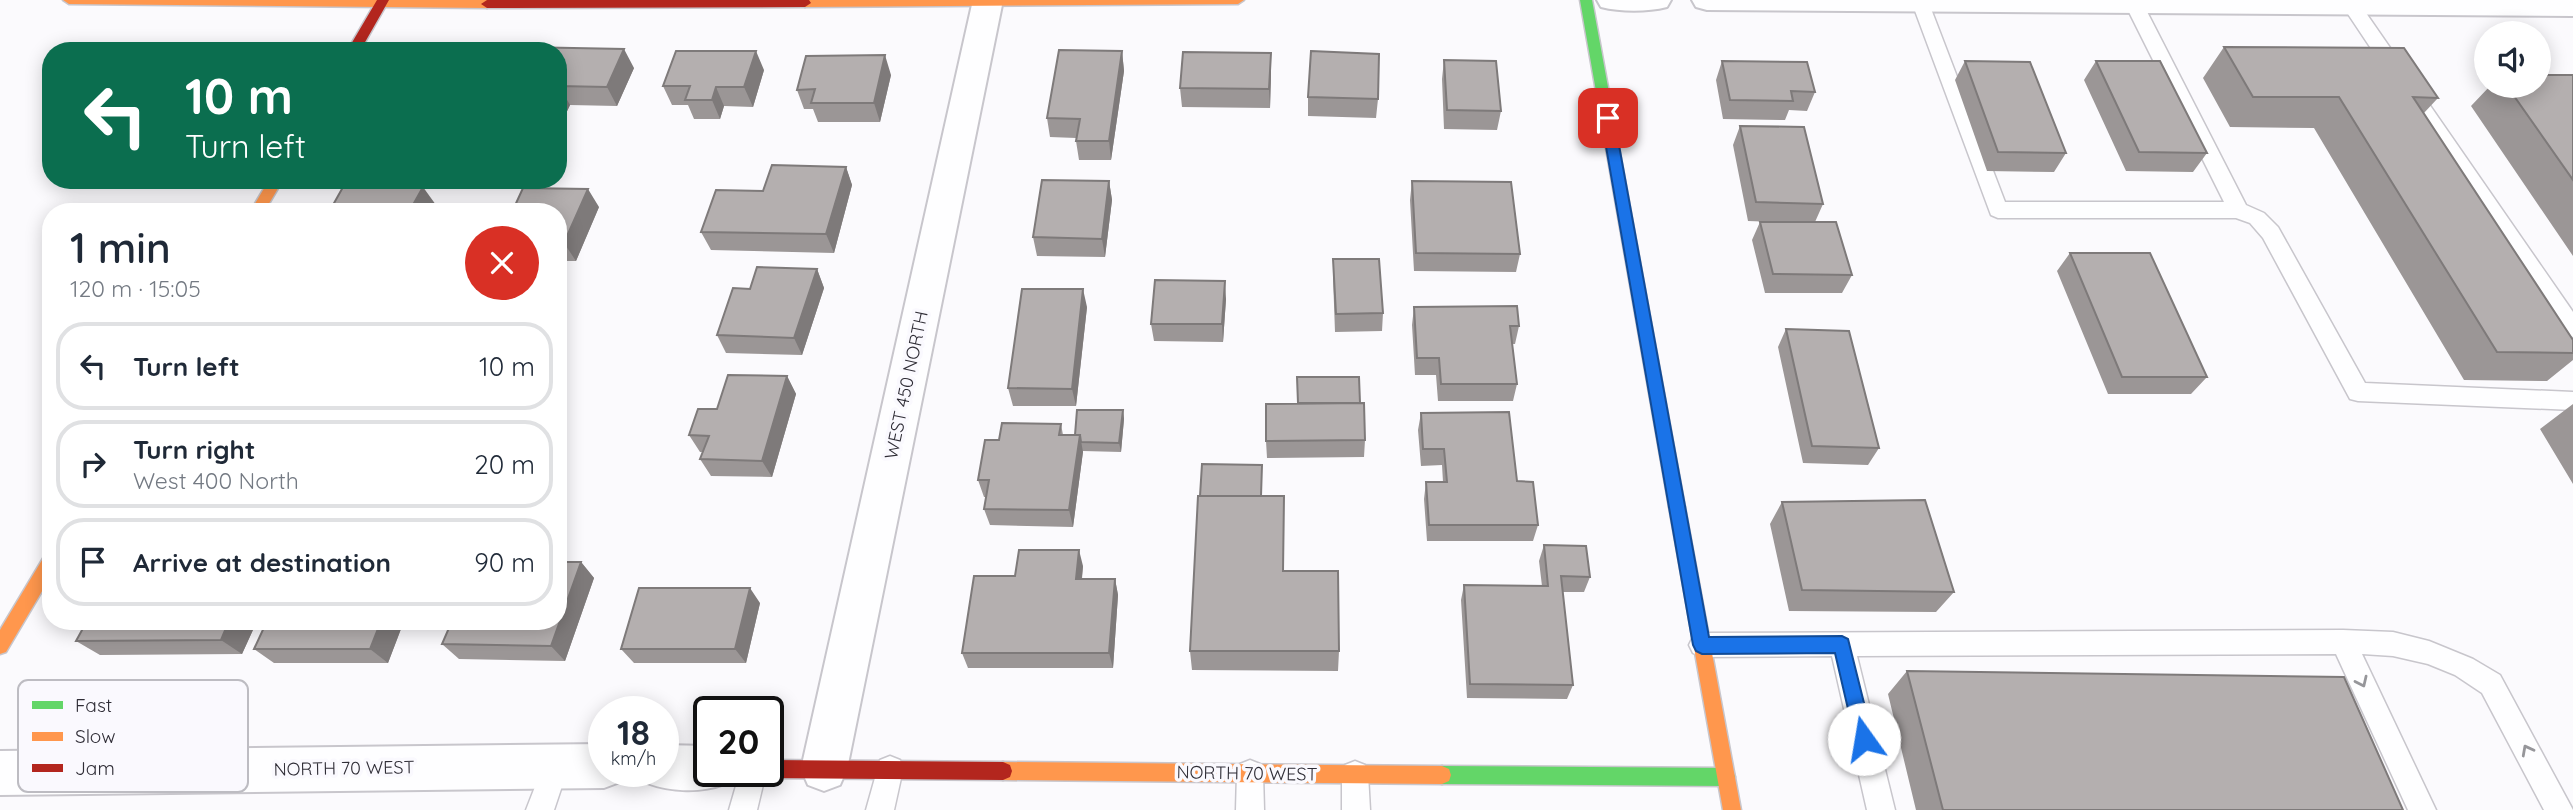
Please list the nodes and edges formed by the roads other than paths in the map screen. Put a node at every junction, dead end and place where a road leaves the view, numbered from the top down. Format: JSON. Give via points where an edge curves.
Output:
{"nodes":[{"id":1,"x":69,"y":0,"type":"edge"},
{"id":2,"x":988,"y":0,"type":"edge"},
{"id":3,"x":1238,"y":0,"type":"edge"},
{"id":4,"x":1586,"y":0,"type":"edge"},
{"id":5,"x":1612,"y":0,"type":"edge"},
{"id":6,"x":1656,"y":0,"type":"edge"},
{"id":7,"x":1707,"y":0,"type":"edge"},
{"id":8,"x":1919,"y":1,"type":"edge"},
{"id":9,"x":2165,"y":1,"type":"edge"},
{"id":10,"x":382,"y":2,"type":"edge"},
{"id":11,"x":2133,"y":2,"type":"junction"},
{"id":12,"x":2350,"y":4,"type":"junction"},
{"id":13,"x":2573,"y":6,"type":"edge"},
{"id":14,"x":358,"y":42,"type":"edge"},
{"id":15,"x":2238,"y":210,"type":"junction"},
{"id":16,"x":2573,"y":328,"type":"edge"},
{"id":17,"x":2573,"y":401,"type":"edge"},
{"id":18,"x":42,"y":575,"type":"edge"},
{"id":19,"x":2343,"y":642,"type":"junction"},
{"id":20,"x":1702,"y":645,"type":"junction"},
{"id":21,"x":1842,"y":645,"type":"junction"},
{"id":22,"x":0,"y":646,"type":"edge"},
{"id":23,"x":556,"y":765,"type":"junction"},
{"id":24,"x":588,"y":766,"type":"edge"},
{"id":25,"x":248,"y":769,"type":"edge"},
{"id":26,"x":784,"y":769,"type":"edge"},
{"id":27,"x":824,"y":769,"type":"junction"},
{"id":28,"x":890,"y":769,"type":"junction"},
{"id":29,"x":0,"y":773,"type":"edge"},
{"id":30,"x":18,"y":773,"type":"edge"},
{"id":31,"x":1250,"y":773,"type":"junction"},
{"id":32,"x":1355,"y":774,"type":"junction"},
{"id":33,"x":1726,"y":777,"type":"junction"},
{"id":34,"x":749,"y":787,"type":"edge"},
{"id":35,"x":540,"y":810,"type":"edge"},
{"id":36,"x":743,"y":810,"type":"edge"},
{"id":37,"x":880,"y":810,"type":"edge"},
{"id":38,"x":1250,"y":810,"type":"edge"},
{"id":39,"x":1356,"y":810,"type":"edge"},
{"id":40,"x":1732,"y":810,"type":"edge"},
{"id":41,"x":1881,"y":810,"type":"edge"},
{"id":42,"x":2422,"y":810,"type":"edge"},
{"id":43,"x":2559,"y":810,"type":"edge"}],
"edges":[{"from":1,"to":10,"type":"street"},
{"from":2,"to":3,"type":"street"},
{"from":2,"to":10,"type":"street"},
{"from":2,"to":27,"type":"street","name":"WEST 450 NORTH"},
{"from":4,"to":20,"type":"street"},
{"from":5,"to":6,"type":"street"},
{"from":7,"to":8,"type":"street"},
{"from":8,"to":11,"type":"street"},
{"from":8,"to":15,"type":"lane","via":[[1998,210]]},
{"from":9,"to":11,"type":"street"},
{"from":9,"to":12,"type":"street"},
{"from":10,"to":14,"type":"street"},
{"from":11,"to":15,"type":"lane"},
{"from":12,"to":13,"type":"street"},
{"from":12,"to":16,"type":"lane"},
{"from":15,"to":17,"type":"lane","via":[[2257,218],[2271,233],[2358,392]]},
{"from":18,"to":22,"type":"street"},
{"from":19,"to":21,"type":"lane"},
{"from":19,"to":42,"type":"lane","one_way":true},
{"from":43,"to":19,"type":"lane","one_way":true,"via":[[2491,684],[2429,653],[2393,644]]},
{"from":20,"to":21,"type":"lane"},
{"from":20,"to":33,"type":"street"},
{"from":21,"to":41,"type":"lane"},
{"from":23,"to":24,"type":"street","name":"NORTH 70 WEST"},
{"from":23,"to":25,"type":"street","name":"NORTH 70 WEST"},
{"from":23,"to":35,"type":"lane"},
{"from":26,"to":27,"type":"street","name":"NORTH 70 WEST"},
{"from":27,"to":28,"type":"street","name":"NORTH 70 WEST"},
{"from":28,"to":31,"type":"street","name":"NORTH 70 WEST"},
{"from":28,"to":37,"type":"lane"},
{"from":29,"to":30,"type":"street","name":"NORTH 70 WEST"},
{"from":31,"to":32,"type":"street","name":"NORTH 70 WEST"},
{"from":31,"to":38,"type":"lane"},
{"from":32,"to":33,"type":"street","name":"NORTH 70 WEST"},
{"from":32,"to":39,"type":"lane"},
{"from":33,"to":40,"type":"street"},
{"from":34,"to":36,"type":"lane"}]}
